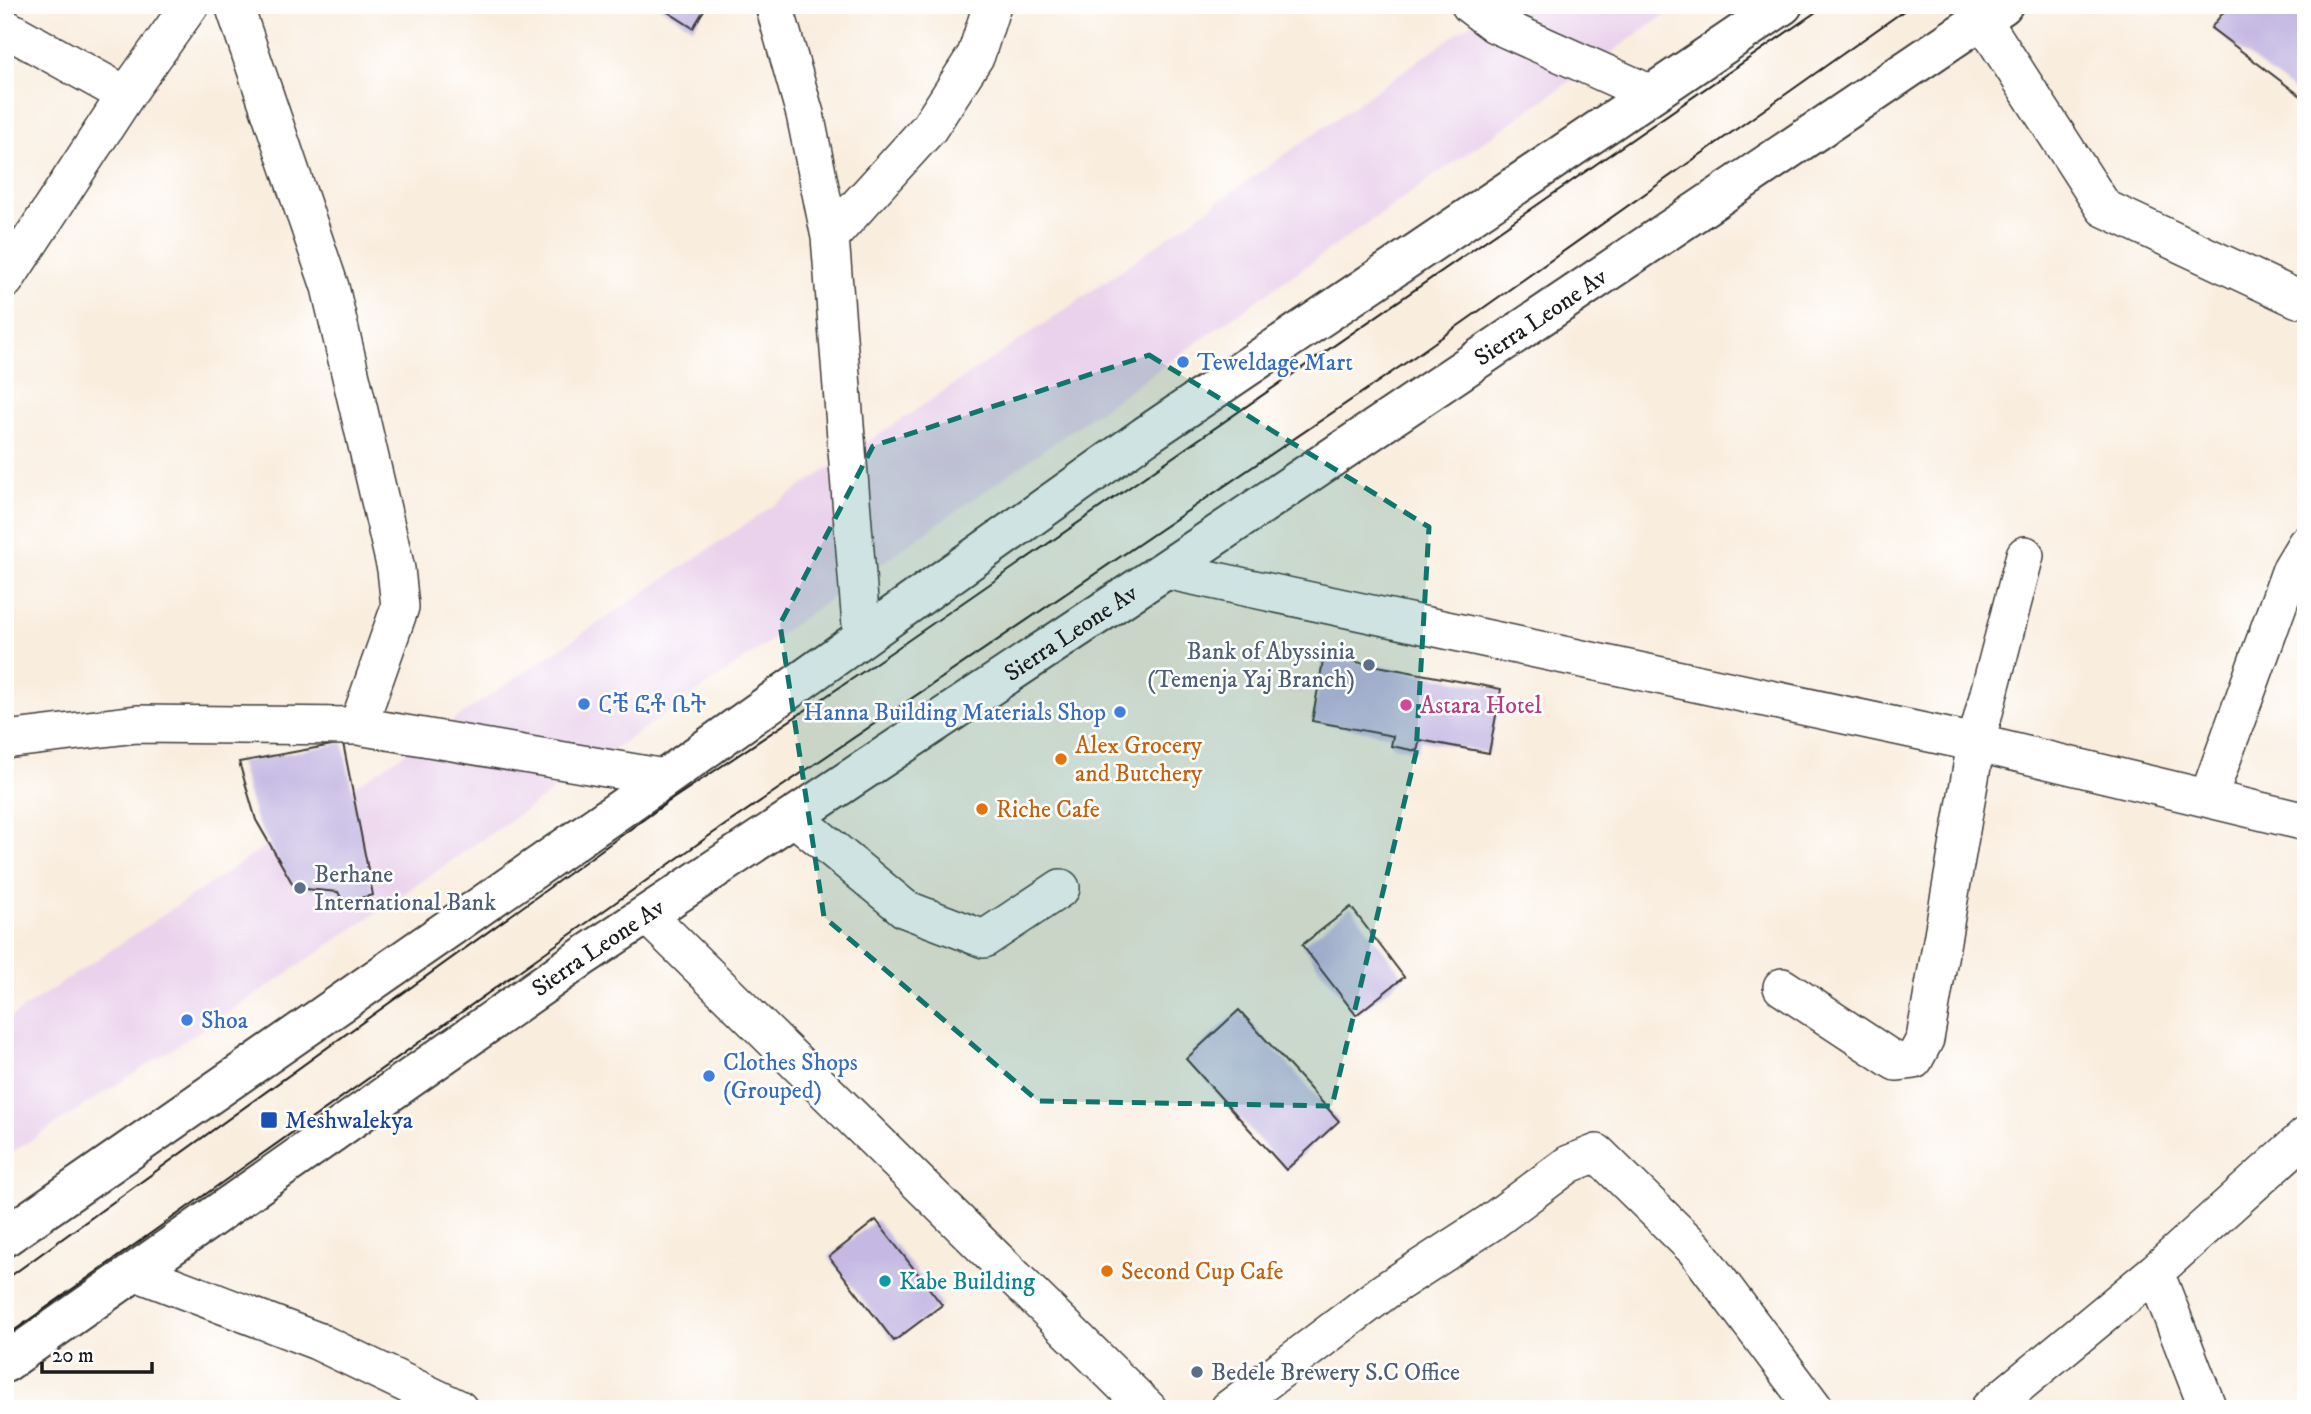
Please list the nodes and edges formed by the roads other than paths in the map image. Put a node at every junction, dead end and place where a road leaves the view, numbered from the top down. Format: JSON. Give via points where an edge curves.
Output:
{"nodes":[{"id":1,"x":190,"y":5,"type":"edge"},
{"id":2,"x":234,"y":5,"type":"edge"},
{"id":3,"x":774,"y":5,"type":"edge"},
{"id":4,"x":992,"y":5,"type":"edge"},
{"id":5,"x":1470,"y":5,"type":"edge"},
{"id":6,"x":1783,"y":5,"type":"edge"},
{"id":7,"x":1993,"y":12,"type":"edge"},
{"id":8,"x":5,"y":28,"type":"edge"},
{"id":9,"x":1651,"y":94,"type":"junction"},
{"id":10,"x":126,"y":95,"type":"junction"},
{"id":11,"x":830,"y":236,"type":"junction"},
{"id":12,"x":5,"y":280,"type":"edge"},
{"id":13,"x":2298,"y":299,"type":"dead end"},
{"id":14,"x":2306,"y":544,"type":"edge"},
{"id":15,"x":2025,"y":555,"type":"dead end"},
{"id":16,"x":1165,"y":570,"type":"junction"},
{"id":17,"x":862,"y":638,"type":"junction"},
{"id":18,"x":359,"y":726,"type":"junction"},
{"id":19,"x":5,"y":740,"type":"edge"},
{"id":20,"x":1976,"y":743,"type":"junction"},
{"id":21,"x":665,"y":778,"type":"junction"},
{"id":22,"x":2208,"y":798,"type":"junction"},
{"id":23,"x":794,"y":817,"type":"junction"},
{"id":24,"x":2306,"y":822,"type":"edge"},
{"id":25,"x":1061,"y":888,"type":"dead end"},
{"id":26,"x":647,"y":915,"type":"junction"},
{"id":27,"x":1782,"y":987,"type":"dead end"},
{"id":28,"x":2306,"y":1136,"type":"edge"},
{"id":29,"x":5,"y":1237,"type":"edge"},
{"id":30,"x":136,"y":1272,"type":"junction"},
{"id":31,"x":2155,"y":1272,"type":"junction"},
{"id":32,"x":5,"y":1363,"type":"edge"},
{"id":33,"x":459,"y":1409,"type":"edge"},
{"id":34,"x":1148,"y":1409,"type":"edge"},
{"id":35,"x":1229,"y":1409,"type":"edge"},
{"id":36,"x":1815,"y":1409,"type":"edge"},
{"id":37,"x":1989,"y":1409,"type":"edge"},
{"id":38,"x":2208,"y":1409,"type":"edge"}],
"edges":[{"from":1,"to":10,"type":"street"},
{"from":2,"to":18,"type":"street","via":[[330,287],[396,569],[400,607]]},
{"from":3,"to":11,"type":"street","via":[[805,114]]},
{"from":4,"to":11,"type":"street","via":[[976,55],[929,128]]},
{"from":5,"to":9,"type":"street","via":[[1495,24]]},
{"from":6,"to":9,"type":"main road"},
{"from":7,"to":13,"type":"street","via":[[2104,208]]},
{"from":7,"to":16,"type":"main road","name":"Sierra Leone Av"},
{"from":8,"to":10,"type":"street"},
{"from":9,"to":17,"type":"main road","via":[[1145,436]]},
{"from":10,"to":12,"type":"street"},
{"from":11,"to":17,"type":"street"},
{"from":14,"to":22,"type":"street","via":[[2291,569]]},
{"from":15,"to":20,"type":"street"},
{"from":16,"to":20,"type":"street"},
{"from":16,"to":23,"type":"main road","name":"Sierra Leone Av"},
{"from":17,"to":21,"type":"main road"},
{"from":18,"to":19,"type":"street","via":[[137,724]]},
{"from":18,"to":21,"type":"street"},
{"from":20,"to":22,"type":"street"},
{"from":20,"to":27,"type":"street","via":[[1925,1039],[1914,1060],[1896,1062]]},
{"from":21,"to":29,"type":"main road"},
{"from":22,"to":24,"type":"street"},
{"from":23,"to":25,"type":"street","via":[[905,909],[984,939]]},
{"from":23,"to":26,"type":"main road","name":"Sierra Leone Av"},
{"from":26,"to":30,"type":"main road","name":"Sierra Leone Av"},
{"from":26,"to":34,"type":"street"},
{"from":28,"to":31,"type":"street"},
{"from":30,"to":32,"type":"main road","name":"Sierra Leone Av"},
{"from":30,"to":33,"type":"street","via":[[317,1342]]},
{"from":31,"to":37,"type":"street"},
{"from":31,"to":38,"type":"street"},
{"from":35,"to":36,"type":"street","via":[[1385,1291],[1490,1223],[1569,1164],[1597,1153],[1695,1249]]}]}
